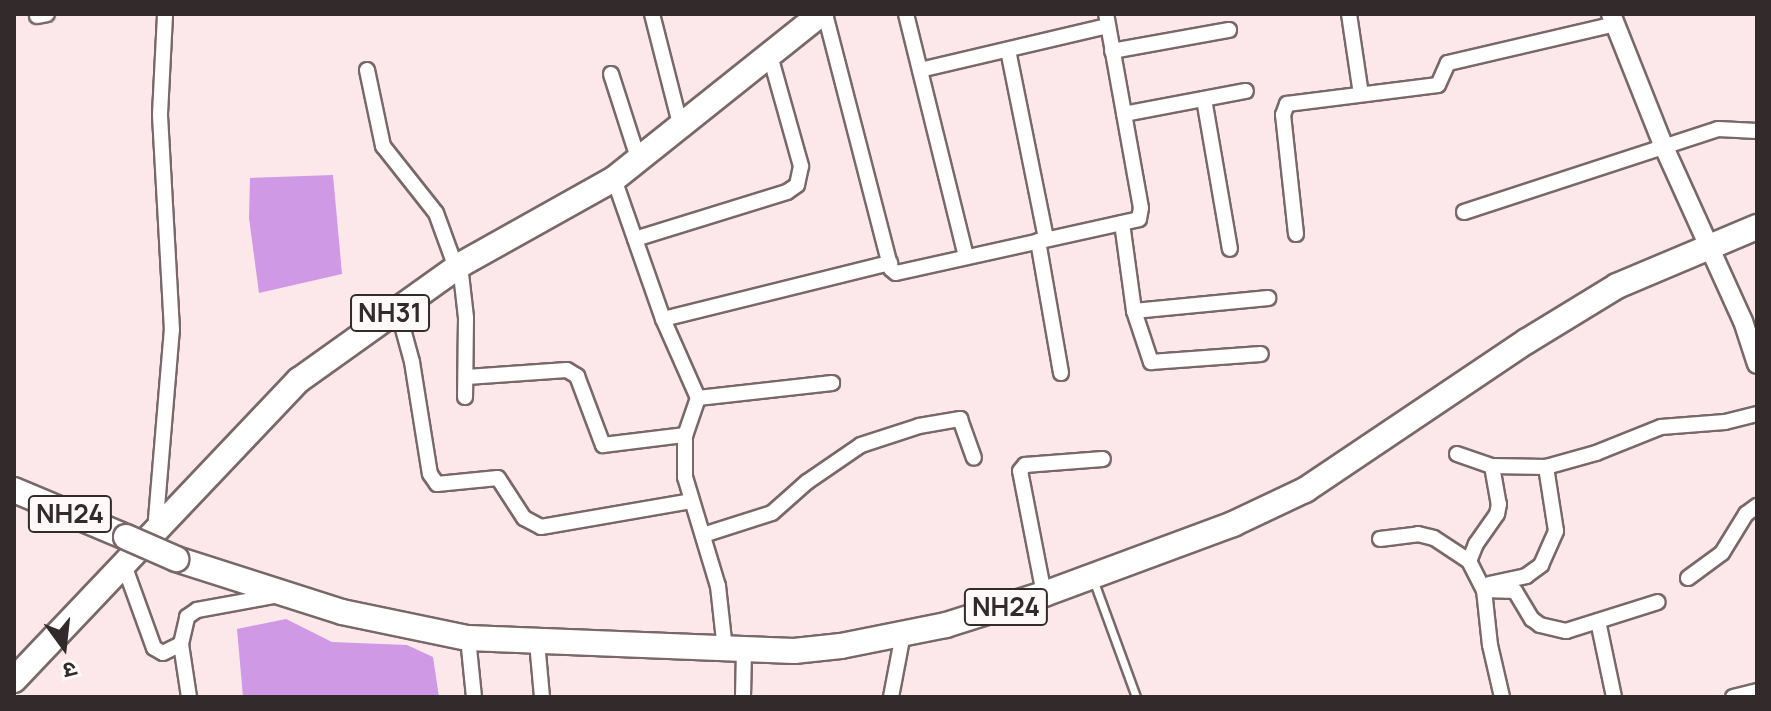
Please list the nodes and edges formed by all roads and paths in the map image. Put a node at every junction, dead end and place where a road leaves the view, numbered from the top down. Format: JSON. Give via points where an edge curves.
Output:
{"nodes":[{"id":1,"x":165,"y":14,"type":"edge"},
{"id":2,"x":652,"y":14,"type":"edge"},
{"id":3,"x":906,"y":14,"type":"edge"},
{"id":4,"x":1349,"y":14,"type":"edge"},
{"id":5,"x":820,"y":15,"type":"edge"},
{"id":6,"x":1613,"y":19,"type":"edge"},
{"id":7,"x":1107,"y":20,"type":"edge"},
{"id":8,"x":1229,"y":30,"type":"dead end"},
{"id":9,"x":1008,"y":50,"type":"junction"},
{"id":10,"x":1112,"y":51,"type":"junction"},
{"id":11,"x":770,"y":56,"type":"junction"},
{"id":12,"x":367,"y":70,"type":"dead end"},
{"id":13,"x":920,"y":70,"type":"junction"},
{"id":14,"x":611,"y":74,"type":"dead end"},
{"id":15,"x":1246,"y":91,"type":"dead end"},
{"id":16,"x":1361,"y":94,"type":"junction"},
{"id":17,"x":1204,"y":99,"type":"junction"},
{"id":18,"x":1124,"y":114,"type":"junction"},
{"id":19,"x":681,"y":128,"type":"junction"},
{"id":20,"x":1757,"y":131,"type":"edge"},
{"id":21,"x":1663,"y":145,"type":"junction"},
{"id":22,"x":639,"y":161,"type":"junction"},
{"id":23,"x":614,"y":179,"type":"junction"},
{"id":24,"x":1464,"y":212,"type":"dead end"},
{"id":25,"x":1122,"y":223,"type":"junction"},
{"id":26,"x":1757,"y":227,"type":"edge"},
{"id":27,"x":1296,"y":234,"type":"dead end"},
{"id":28,"x":635,"y":239,"type":"junction"},
{"id":29,"x":1042,"y":240,"type":"junction"},
{"id":30,"x":1708,"y":248,"type":"junction"},
{"id":31,"x":1230,"y":249,"type":"dead end"},
{"id":32,"x":966,"y":256,"type":"junction"},
{"id":33,"x":890,"y":263,"type":"junction"},
{"id":34,"x":458,"y":266,"type":"junction"},
{"id":35,"x":1268,"y":298,"type":"dead end"},
{"id":36,"x":397,"y":307,"type":"junction"},
{"id":37,"x":1134,"y":311,"type":"junction"},
{"id":38,"x":663,"y":319,"type":"junction"},
{"id":39,"x":1261,"y":354,"type":"dead end"},
{"id":40,"x":1757,"y":364,"type":"edge"},
{"id":41,"x":1061,"y":373,"type":"dead end"},
{"id":42,"x":467,"y":377,"type":"junction"},
{"id":43,"x":832,"y":383,"type":"dead end"},
{"id":44,"x":465,"y":397,"type":"dead end"},
{"id":45,"x":698,"y":398,"type":"junction"},
{"id":46,"x":1757,"y":414,"type":"edge"},
{"id":47,"x":685,"y":435,"type":"junction"},
{"id":48,"x":1457,"y":454,"type":"dead end"},
{"id":49,"x":974,"y":458,"type":"dead end"},
{"id":50,"x":1103,"y":459,"type":"dead end"},
{"id":51,"x":1492,"y":466,"type":"junction"},
{"id":52,"x":1546,"y":467,"type":"junction"},
{"id":53,"x":14,"y":490,"type":"edge"},
{"id":54,"x":691,"y":501,"type":"junction"},
{"id":55,"x":1757,"y":506,"type":"edge"},
{"id":56,"x":155,"y":531,"type":"junction"},
{"id":57,"x":703,"y":535,"type":"junction"},
{"id":58,"x":1380,"y":539,"type":"dead end"},
{"id":59,"x":1469,"y":561,"type":"junction"},
{"id":60,"x":124,"y":565,"type":"junction"},
{"id":61,"x":1092,"y":576,"type":"junction"},
{"id":62,"x":1688,"y":578,"type":"dead end"},
{"id":63,"x":1483,"y":588,"type":"junction"},
{"id":64,"x":1044,"y":594,"type":"junction"},
{"id":65,"x":284,"y":595,"type":"junction"},
{"id":66,"x":1658,"y":602,"type":"dead end"},
{"id":67,"x":1598,"y":621,"type":"junction"},
{"id":68,"x":903,"y":634,"type":"junction"},
{"id":69,"x":468,"y":638,"type":"junction"},
{"id":70,"x":537,"y":642,"type":"junction"},
{"id":71,"x":181,"y":644,"type":"junction"},
{"id":72,"x":735,"y":650,"type":"junction"},
{"id":73,"x":14,"y":680,"type":"edge"},
{"id":74,"x":1757,"y":691,"type":"edge"},
{"id":75,"x":189,"y":697,"type":"edge"},
{"id":76,"x":474,"y":697,"type":"edge"},
{"id":77,"x":542,"y":697,"type":"edge"},
{"id":78,"x":743,"y":697,"type":"edge"},
{"id":79,"x":891,"y":697,"type":"edge"},
{"id":80,"x":1136,"y":697,"type":"edge"},
{"id":81,"x":1502,"y":697,"type":"edge"},
{"id":82,"x":1614,"y":697,"type":"edge"},
{"id":83,"x":1733,"y":697,"type":"edge"}],
"edges":[{"from":1,"to":56,"type":"street","via":[[160,114],[172,330]]},
{"from":2,"to":19,"type":"street"},
{"from":3,"to":13,"type":"street"},
{"from":4,"to":16,"type":"street"},
{"from":5,"to":11,"type":"highway","number":"NH31"},
{"from":5,"to":33,"type":"street"},
{"from":6,"to":16,"type":"street","via":[[1448,63],[1438,85]]},
{"from":6,"to":21,"type":"street"},
{"from":7,"to":9,"type":"street"},
{"from":7,"to":10,"type":"street"},
{"from":8,"to":10,"type":"street"},
{"from":9,"to":13,"type":"street"},
{"from":9,"to":29,"type":"street"},
{"from":10,"to":18,"type":"street"},
{"from":11,"to":19,"type":"highway","number":"NH31"},
{"from":11,"to":28,"type":"street","via":[[801,166],[797,185]]},
{"from":12,"to":34,"type":"street","via":[[383,146],[431,204]]},
{"from":13,"to":32,"type":"street"},
{"from":14,"to":22,"type":"street"},
{"from":15,"to":17,"type":"street"},
{"from":16,"to":27,"type":"street","via":[[1293,101],[1284,109]]},
{"from":17,"to":18,"type":"street"},
{"from":17,"to":31,"type":"street"},
{"from":18,"to":25,"type":"street","via":[[1141,208],[1139,219]]},
{"from":19,"to":22,"type":"highway","number":"NH31"},
{"from":20,"to":21,"type":"street","via":[[1718,129]]},
{"from":21,"to":24,"type":"street"},
{"from":21,"to":30,"type":"street"},
{"from":22,"to":23,"type":"highway","number":"NH31"},
{"from":23,"to":28,"type":"street"},
{"from":23,"to":34,"type":"highway","number":"NH31"},
{"from":25,"to":29,"type":"street"},
{"from":25,"to":37,"type":"street"},
{"from":26,"to":30,"type":"highway","number":"NH24"},
{"from":28,"to":38,"type":"street"},
{"from":29,"to":32,"type":"street"},
{"from":29,"to":41,"type":"street"},
{"from":30,"to":40,"type":"street"},
{"from":30,"to":61,"type":"highway","number":"NH24","via":[[1617,286],[1569,314],[1305,490],[1233,524]]},
{"from":32,"to":33,"type":"street","via":[[899,272]]},
{"from":33,"to":38,"type":"street"},
{"from":34,"to":36,"type":"highway","number":"NH31"},
{"from":34,"to":42,"type":"street"},
{"from":35,"to":37,"type":"street"},
{"from":36,"to":54,"type":"street","via":[[433,481],[443,485],[498,478],[535,526]]},
{"from":36,"to":56,"type":"highway","number":"NH31","via":[[299,380]]},
{"from":37,"to":39,"type":"street","via":[[1151,362]]},
{"from":38,"to":45,"type":"street"},
{"from":42,"to":44,"type":"street"},
{"from":42,"to":47,"type":"street","via":[[567,370],[577,376],[603,445]]},
{"from":43,"to":45,"type":"street"},
{"from":45,"to":47,"type":"street"},
{"from":46,"to":52,"type":"street","via":[[1661,427]]},
{"from":47,"to":54,"type":"street"},
{"from":48,"to":51,"type":"street"},
{"from":49,"to":57,"type":"street","via":[[960,419],[905,430],[861,445],[772,513]]},
{"from":50,"to":64,"type":"street","via":[[1025,465],[1020,471]]},
{"from":51,"to":52,"type":"street"},
{"from":51,"to":59,"type":"street","via":[[1497,514]]},
{"from":52,"to":63,"type":"street","via":[[1556,531],[1541,565],[1526,576]]},
{"from":53,"to":65,"type":"highway","number":"NH24","bridge":true,"via":[[176,559]]},
{"from":54,"to":57,"type":"street"},
{"from":55,"to":62,"type":"street","via":[[1746,514],[1722,553]]},
{"from":56,"to":60,"type":"highway","number":"NH31"},
{"from":57,"to":72,"type":"street"},
{"from":58,"to":59,"type":"street","via":[[1418,534]]},
{"from":59,"to":63,"type":"street"},
{"from":60,"to":71,"type":"street","via":[[154,648],[163,653]]},
{"from":60,"to":73,"type":"highway","number":"NH31"},
{"from":61,"to":64,"type":"highway","number":"NH24"},
{"from":61,"to":80,"type":"lane"},
{"from":63,"to":67,"type":"street","via":[[1515,591],[1532,619],[1553,630]]},
{"from":63,"to":81,"type":"street"},
{"from":64,"to":68,"type":"highway","number":"NH24"},
{"from":65,"to":69,"type":"highway","number":"NH24","via":[[400,627]]},
{"from":65,"to":71,"type":"street","via":[[197,610],[187,617]]},
{"from":66,"to":67,"type":"street"},
{"from":67,"to":82,"type":"street"},
{"from":68,"to":72,"type":"highway","number":"NH24","via":[[794,651]]},
{"from":68,"to":79,"type":"street"},
{"from":69,"to":70,"type":"highway","number":"NH24"},
{"from":69,"to":76,"type":"street"},
{"from":70,"to":72,"type":"highway","number":"NH24"},
{"from":70,"to":77,"type":"street"},
{"from":71,"to":75,"type":"street"},
{"from":72,"to":78,"type":"street"},
{"from":74,"to":83,"type":"street"}]}
